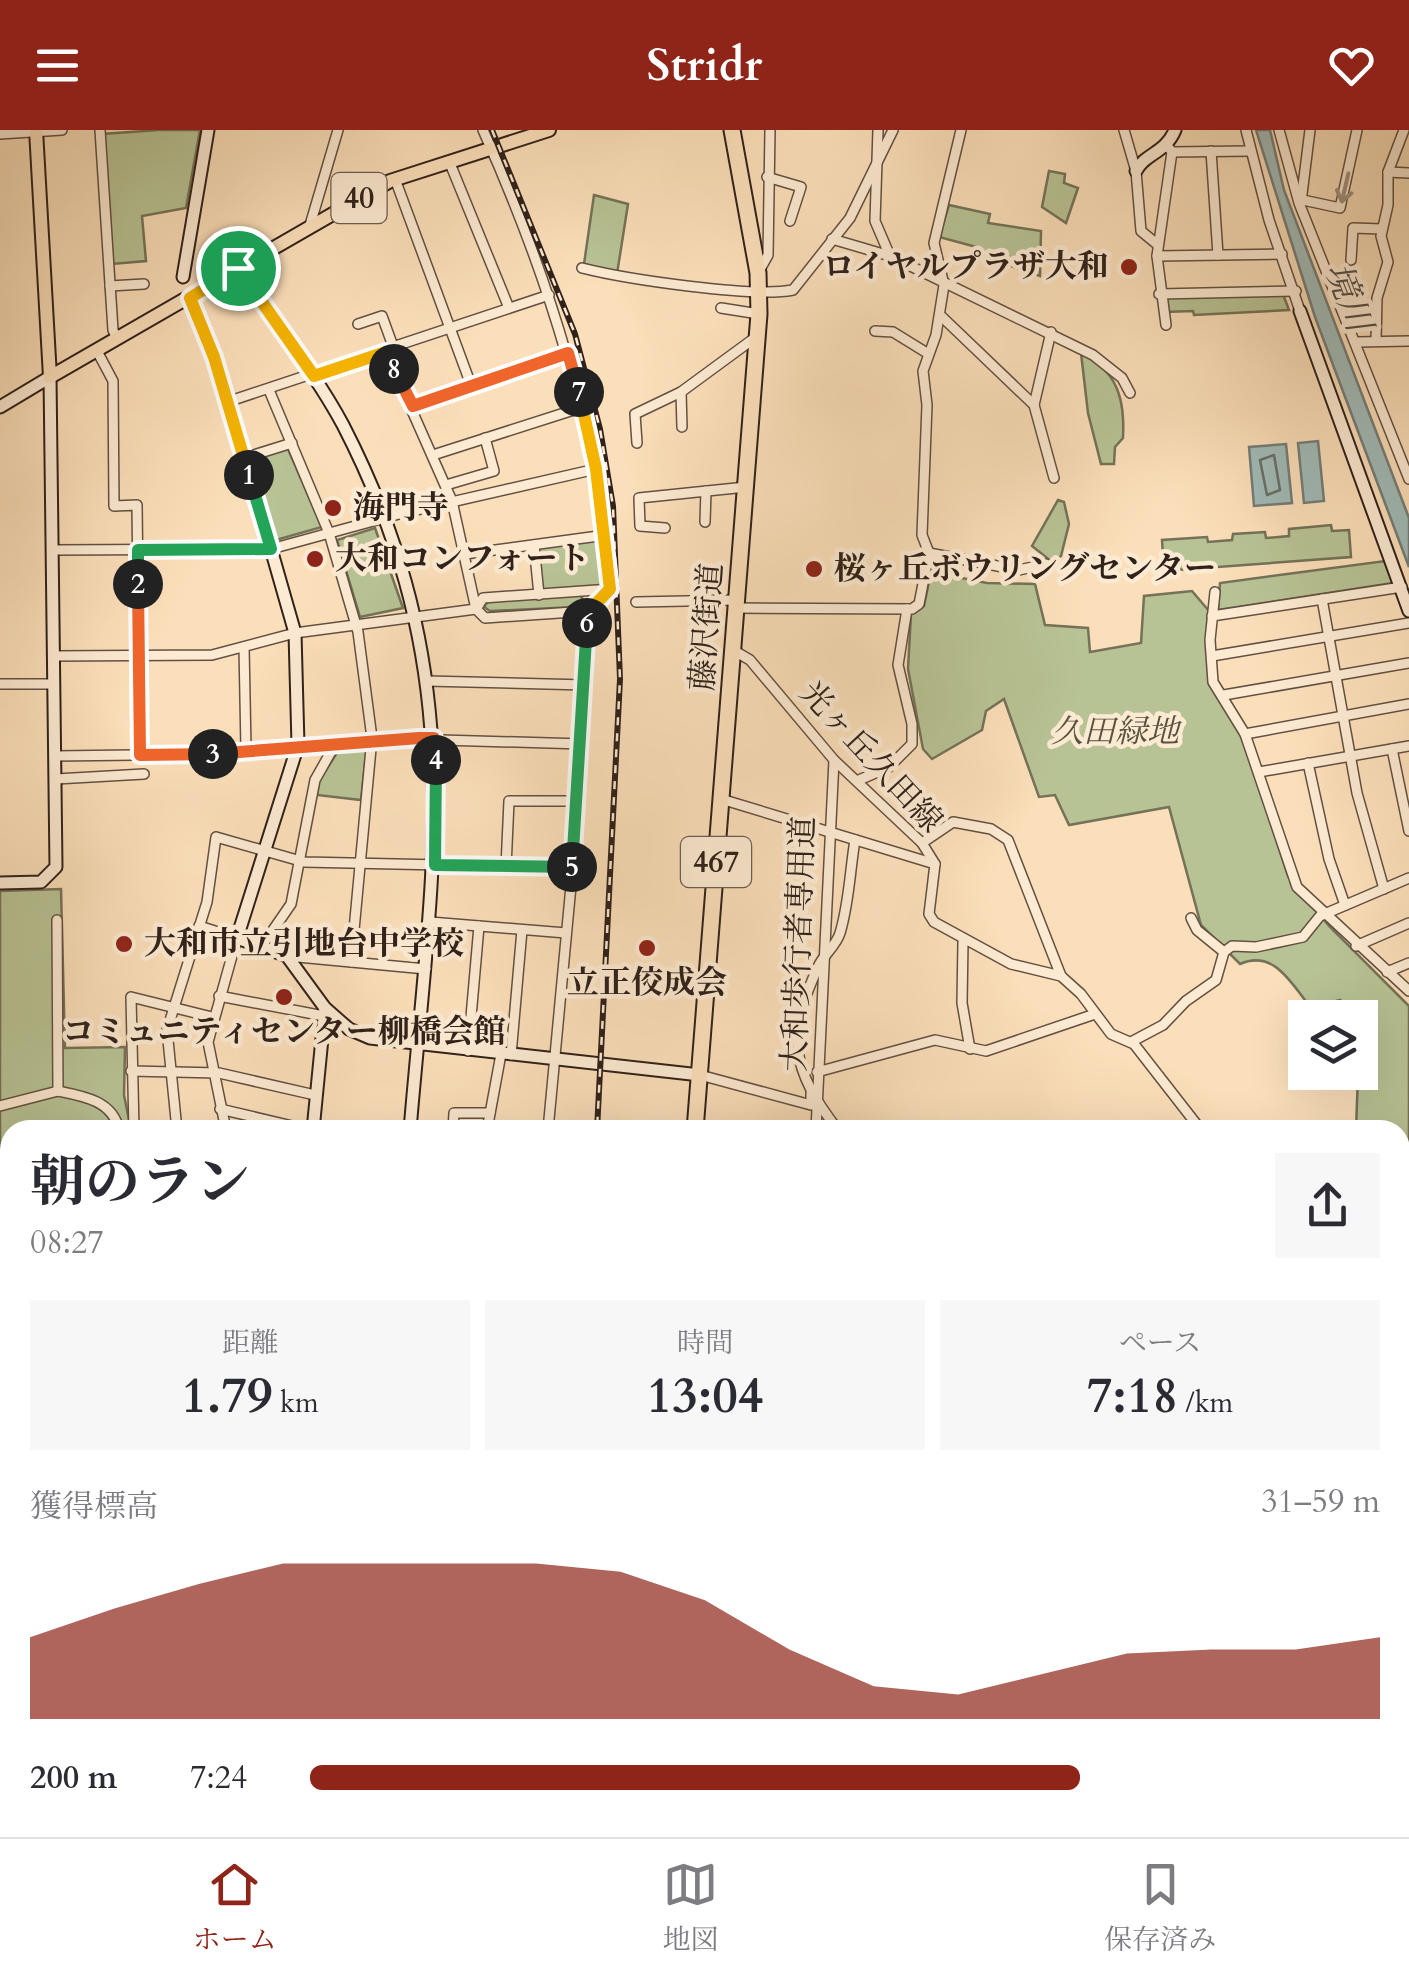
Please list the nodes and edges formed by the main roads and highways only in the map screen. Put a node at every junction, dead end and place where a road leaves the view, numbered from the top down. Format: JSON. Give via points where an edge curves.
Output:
{"nodes":[{"id":1,"x":550,"y":130,"type":"edge"},
{"id":2,"x":732,"y":130,"type":"edge"},
{"id":3,"x":36,"y":131,"type":"edge"},
{"id":4,"x":512,"y":135,"type":"edge"},
{"id":5,"x":696,"y":1120,"type":"edge"}],
"edges":[{"from":1,"to":4,"type":"main road","number":"40"},
{"from":2,"to":5,"type":"highway","name":"藤沢街道","number":"467","via":[[759,314]]},
{"from":3,"to":4,"type":"main road","number":"40","via":[[50,377],[395,179],[489,149]]}]}
